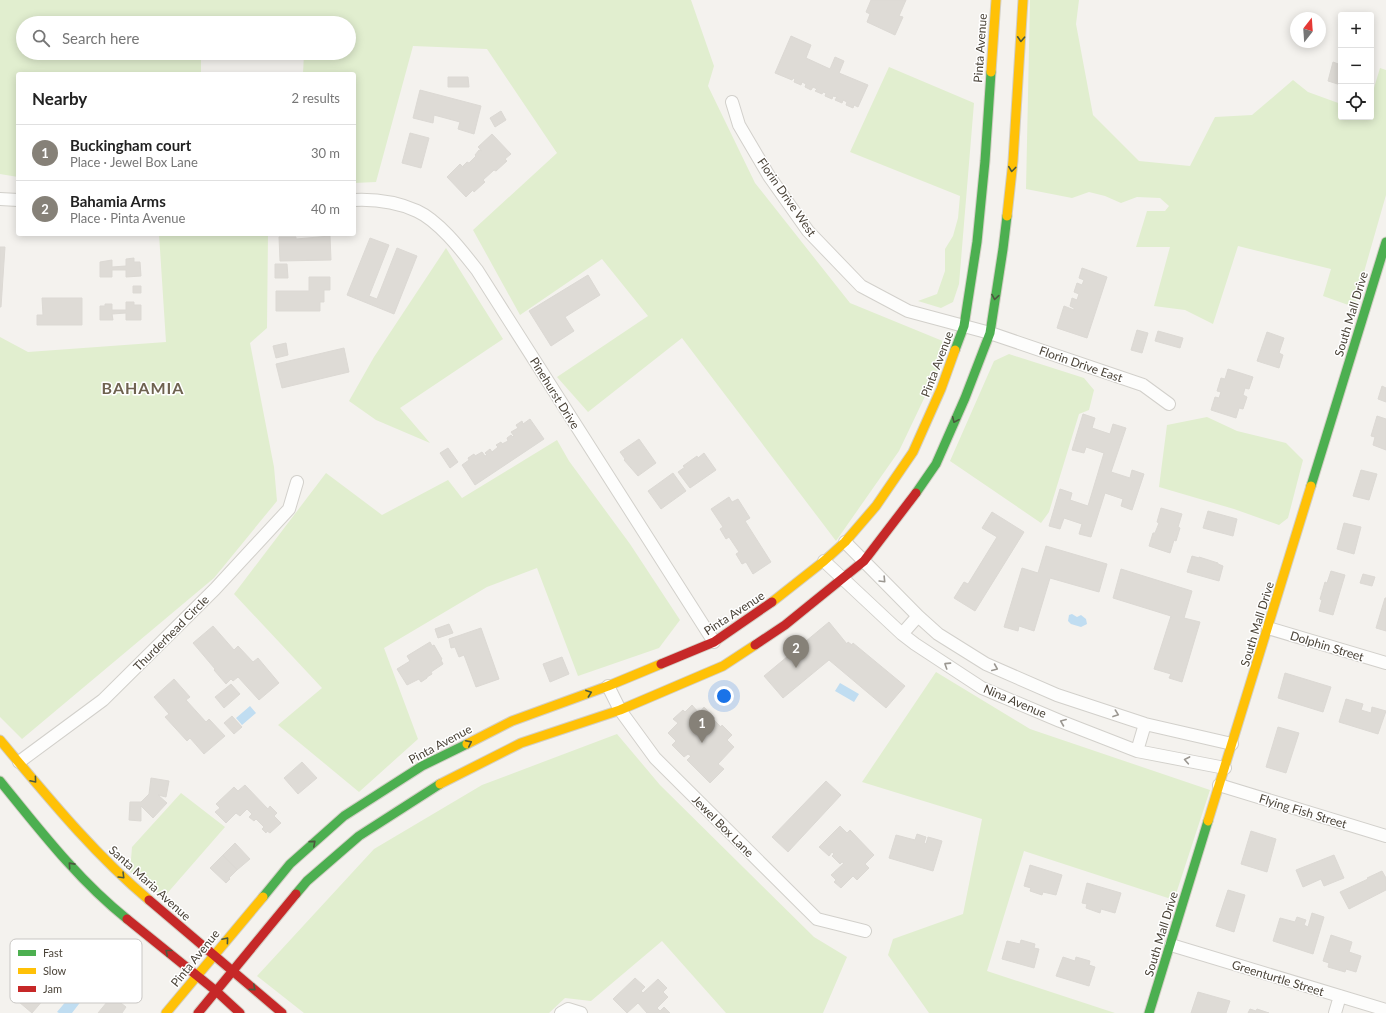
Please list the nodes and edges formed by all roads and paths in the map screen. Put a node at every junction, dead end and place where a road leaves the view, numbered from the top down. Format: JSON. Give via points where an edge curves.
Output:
{"nodes":[{"id":1,"x":996,"y":0,"type":"edge"},
{"id":2,"x":1023,"y":0,"type":"edge"},
{"id":3,"x":732,"y":102,"type":"dead end"},
{"id":4,"x":0,"y":199,"type":"edge"},
{"id":5,"x":16,"y":200,"type":"edge"},
{"id":6,"x":356,"y":200,"type":"edge"},
{"id":7,"x":1386,"y":242,"type":"edge"},
{"id":8,"x":964,"y":326,"type":"junction"},
{"id":9,"x":990,"y":332,"type":"junction"},
{"id":10,"x":1169,"y":404,"type":"dead end"},
{"id":11,"x":297,"y":482,"type":"dead end"},
{"id":12,"x":845,"y":542,"type":"junction"},
{"id":13,"x":824,"y":561,"type":"junction"},
{"id":14,"x":864,"y":561,"type":"junction"},
{"id":15,"x":843,"y":579,"type":"junction"},
{"id":16,"x":918,"y":616,"type":"junction"},
{"id":17,"x":1268,"y":628,"type":"junction"},
{"id":18,"x":902,"y":634,"type":"junction"},
{"id":19,"x":714,"y":642,"type":"junction"},
{"id":20,"x":1386,"y":663,"type":"edge"},
{"id":21,"x":608,"y":686,"type":"junction"},
{"id":22,"x":620,"y":710,"type":"junction"},
{"id":23,"x":1145,"y":724,"type":"junction"},
{"id":24,"x":0,"y":740,"type":"edge"},
{"id":25,"x":1232,"y":744,"type":"junction"},
{"id":26,"x":1137,"y":751,"type":"junction"},
{"id":27,"x":19,"y":762,"type":"junction"},
{"id":28,"x":422,"y":766,"type":"junction"},
{"id":29,"x":1225,"y":768,"type":"junction"},
{"id":30,"x":0,"y":781,"type":"edge"},
{"id":31,"x":431,"y":781,"type":"junction"},
{"id":32,"x":1219,"y":785,"type":"junction"},
{"id":33,"x":1386,"y":836,"type":"edge"},
{"id":34,"x":865,"y":931,"type":"dead end"},
{"id":35,"x":1171,"y":945,"type":"junction"},
{"id":36,"x":214,"y":955,"type":"junction"},
{"id":37,"x":233,"y":970,"type":"junction"},
{"id":38,"x":197,"y":976,"type":"junction"},
{"id":39,"x":216,"y":991,"type":"junction"},
{"id":40,"x":1340,"y":996,"type":"junction"},
{"id":41,"x":1386,"y":1010,"type":"edge"},
{"id":42,"x":166,"y":1013,"type":"edge"},
{"id":43,"x":198,"y":1013,"type":"edge"},
{"id":44,"x":240,"y":1013,"type":"edge"},
{"id":45,"x":282,"y":1013,"type":"edge"},
{"id":46,"x":561,"y":1013,"type":"edge"},
{"id":47,"x":581,"y":1013,"type":"edge"},
{"id":48,"x":1149,"y":1013,"type":"edge"},
{"id":49,"x":1335,"y":1013,"type":"edge"}],
"edges":[{"from":1,"to":8,"type":"street","name":"Pinta Avenue","via":[[985,161],[977,242]]},
{"from":2,"to":9,"type":"street","one_way":true,"via":[[1013,161]]},
{"from":3,"to":8,"type":"street","name":"Florin Drive West","via":[[739,125],[769,176],[808,230],[861,286],[908,311]]},
{"from":4,"to":5,"type":"street"},
{"from":6,"to":19,"type":"street","name":"Pinehurst Drive","via":[[395,203],[418,212],[453,240],[477,270]]},
{"from":7,"to":17,"type":"street","name":"South Mall Drive"},
{"from":8,"to":9,"type":"street","name":"Florin Drive West"},
{"from":8,"to":12,"type":"street","name":"Pinta Avenue","via":[[941,389],[913,452],[876,506]]},
{"from":9,"to":10,"type":"street","name":"Florin Drive East","via":[[1143,385]]},
{"from":9,"to":14,"type":"street","one_way":true,"via":[[936,464]]},
{"from":11,"to":27,"type":"street","name":"Thurderhead Circle","via":[[289,509],[215,589],[103,700]]},
{"from":12,"to":13,"type":"street","name":"Pinta Avenue"},
{"from":12,"to":14,"type":"street","name":"Nina Avenue"},
{"from":13,"to":15,"type":"street","name":"Nina Avenue"},
{"from":13,"to":19,"type":"street","name":"Pinta Avenue"},
{"from":14,"to":15,"type":"street"},
{"from":14,"to":16,"type":"street","name":"Nina Avenue","one_way":true},
{"from":15,"to":18,"type":"street","name":"Nina Avenue"},
{"from":15,"to":22,"type":"street","via":[[785,625],[723,666]]},
{"from":16,"to":18,"type":"street"},
{"from":16,"to":23,"type":"street","name":"Nina Avenue","one_way":true,"via":[[938,634],[986,664],[1057,695]]},
{"from":17,"to":20,"type":"street","name":"Dolphin Street"},
{"from":17,"to":25,"type":"street","name":"South Mall Drive"},
{"from":26,"to":18,"type":"street","name":"Nina Avenue","one_way":true,"via":[[982,688]]},
{"from":19,"to":21,"type":"street","name":"Pinta Avenue"},
{"from":21,"to":22,"type":"street","name":"Jewel Box Lane"},
{"from":28,"to":21,"type":"street","name":"Pinta Avenue","one_way":true,"via":[[512,721]]},
{"from":22,"to":31,"type":"street","via":[[521,743]]},
{"from":22,"to":34,"type":"street","name":"Jewel Box Lane","via":[[655,758],[817,919]]},
{"from":23,"to":25,"type":"street","name":"Nina Avenue"},
{"from":23,"to":26,"type":"street"},
{"from":24,"to":27,"type":"street","name":"Santa Maria Avenue"},
{"from":25,"to":29,"type":"street","name":"South Mall Drive"},
{"from":29,"to":26,"type":"street","name":"Nina Avenue","one_way":true},
{"from":27,"to":36,"type":"street","name":"Santa Maria Avenue","one_way":true,"via":[[61,817],[131,885]]},
{"from":28,"to":31,"type":"street"},
{"from":36,"to":28,"type":"street","name":"Pinta Avenue","one_way":true,"via":[[290,864],[344,816]]},
{"from":29,"to":32,"type":"street","name":"South Mall Drive"},
{"from":38,"to":30,"type":"street","one_way":true,"via":[[111,906],[76,870]]},
{"from":31,"to":37,"type":"street","via":[[359,836],[307,881]]},
{"from":32,"to":33,"type":"street","name":"Flying Fish Street"},
{"from":32,"to":35,"type":"street","name":"South Mall Drive"},
{"from":35,"to":40,"type":"street","name":"Greenturtle Street"},
{"from":35,"to":48,"type":"street","name":"South Mall Drive"},
{"from":36,"to":37,"type":"street","name":"Santa Maria Avenue"},
{"from":36,"to":38,"type":"street","name":"Pinta Avenue"},
{"from":37,"to":39,"type":"street"},
{"from":37,"to":45,"type":"street","name":"Santa Maria Avenue","one_way":true},
{"from":38,"to":39,"type":"street"},
{"from":38,"to":42,"type":"street","name":"Pinta Avenue"},
{"from":39,"to":43,"type":"street"},
{"from":39,"to":44,"type":"street"},
{"from":40,"to":41,"type":"street","name":"Greenturtle Street"},
{"from":40,"to":49,"type":"street"},
{"from":46,"to":47,"type":"street","via":[[568,1010]]}]}
